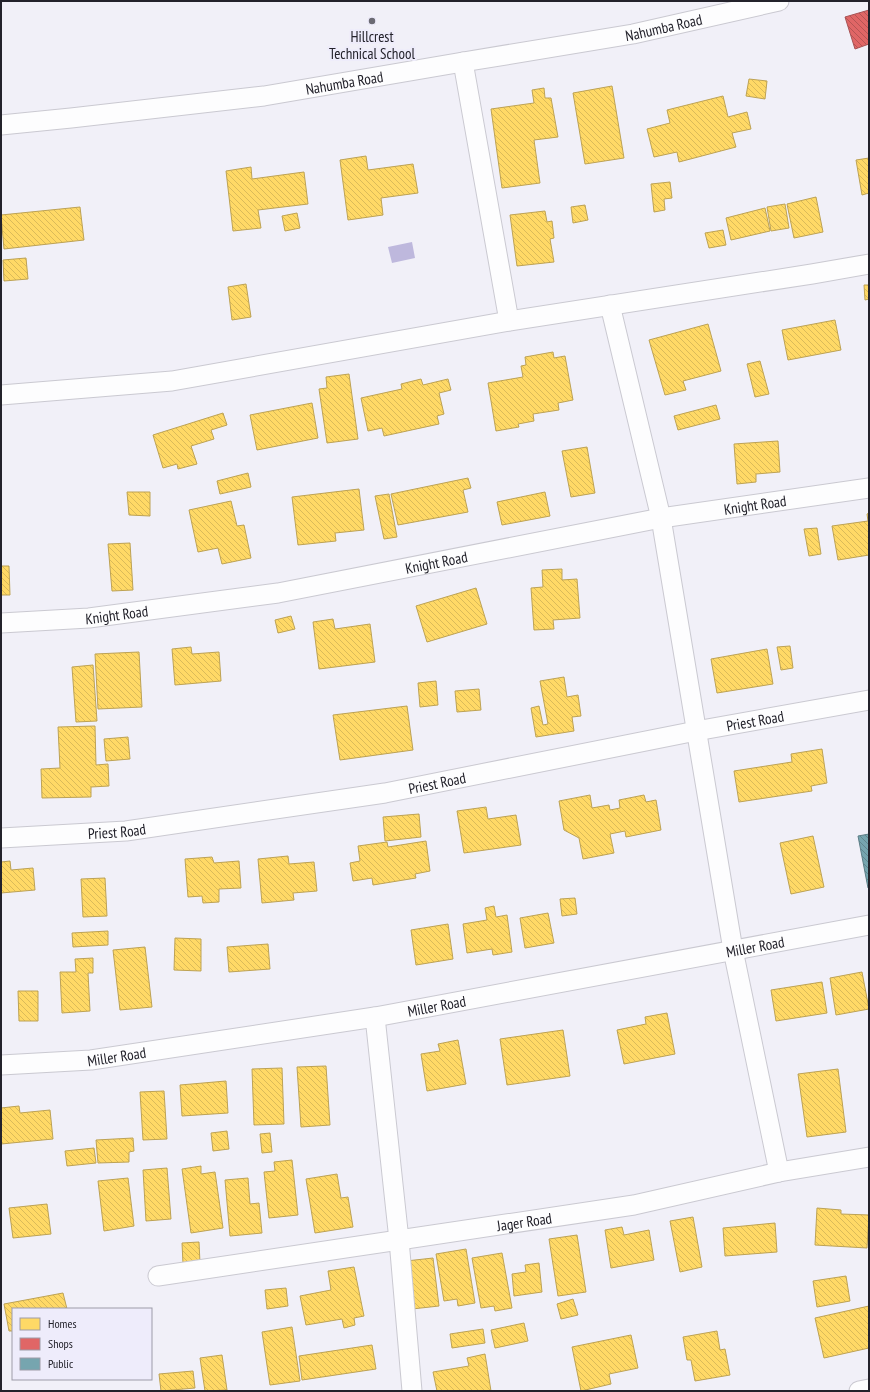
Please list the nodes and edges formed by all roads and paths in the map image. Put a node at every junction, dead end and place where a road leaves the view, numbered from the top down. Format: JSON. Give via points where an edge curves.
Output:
{"nodes":[{"id":1,"x":779,"y":1,"type":"edge"},
{"id":2,"x":462,"y":62,"type":"junction"},
{"id":3,"x":1,"y":125,"type":"edge"},
{"id":4,"x":869,"y":264,"type":"edge"},
{"id":5,"x":610,"y":305,"type":"junction"},
{"id":6,"x":509,"y":321,"type":"junction"},
{"id":7,"x":1,"y":395,"type":"edge"},
{"id":8,"x":869,"y":488,"type":"edge"},
{"id":9,"x":661,"y":518,"type":"junction"},
{"id":10,"x":1,"y":623,"type":"edge"},
{"id":11,"x":869,"y":700,"type":"edge"},
{"id":12,"x":696,"y":731,"type":"junction"},
{"id":13,"x":1,"y":838,"type":"edge"},
{"id":14,"x":869,"y":925,"type":"edge"},
{"id":15,"x":733,"y":950,"type":"junction"},
{"id":16,"x":375,"y":1017,"type":"junction"},
{"id":17,"x":1,"y":1065,"type":"edge"},
{"id":18,"x":869,"y":1157,"type":"edge"},
{"id":19,"x":779,"y":1172,"type":"junction"},
{"id":20,"x":399,"y":1240,"type":"junction"},
{"id":21,"x":158,"y":1276,"type":"dead end"},
{"id":22,"x":869,"y":1389,"type":"edge"},
{"id":23,"x":412,"y":1391,"type":"edge"},
{"id":24,"x":860,"y":1391,"type":"edge"}],
"edges":[{"from":1,"to":2,"type":"street","name":"Nahumba Road","via":[[633,34]]},
{"from":2,"to":3,"type":"street","name":"Nahumba Road","via":[[264,96]]},
{"from":2,"to":6,"type":"street"},
{"from":4,"to":5,"type":"street"},
{"from":5,"to":6,"type":"street"},
{"from":5,"to":9,"type":"street"},
{"from":6,"to":7,"type":"street","via":[[172,380]]},
{"from":8,"to":9,"type":"street","name":"Knight Road"},
{"from":9,"to":10,"type":"street","name":"Knight Road","via":[[278,593],[90,618]]},
{"from":9,"to":12,"type":"street"},
{"from":11,"to":12,"type":"street","name":"Priest Road"},
{"from":12,"to":13,"type":"street","name":"Priest Road","via":[[384,793],[126,831]]},
{"from":12,"to":15,"type":"street"},
{"from":14,"to":15,"type":"street","name":"Miller Road"},
{"from":15,"to":16,"type":"street","name":"Miller Road"},
{"from":15,"to":19,"type":"street"},
{"from":16,"to":17,"type":"street","name":"Miller Road","via":[[92,1060]]},
{"from":16,"to":20,"type":"street"},
{"from":18,"to":19,"type":"street","name":"Jager Road"},
{"from":19,"to":20,"type":"street","name":"Jager Road","via":[[634,1205]]},
{"from":20,"to":21,"type":"street","name":"Jager Road"},
{"from":20,"to":23,"type":"street"},
{"from":22,"to":24,"type":"street"}]}
